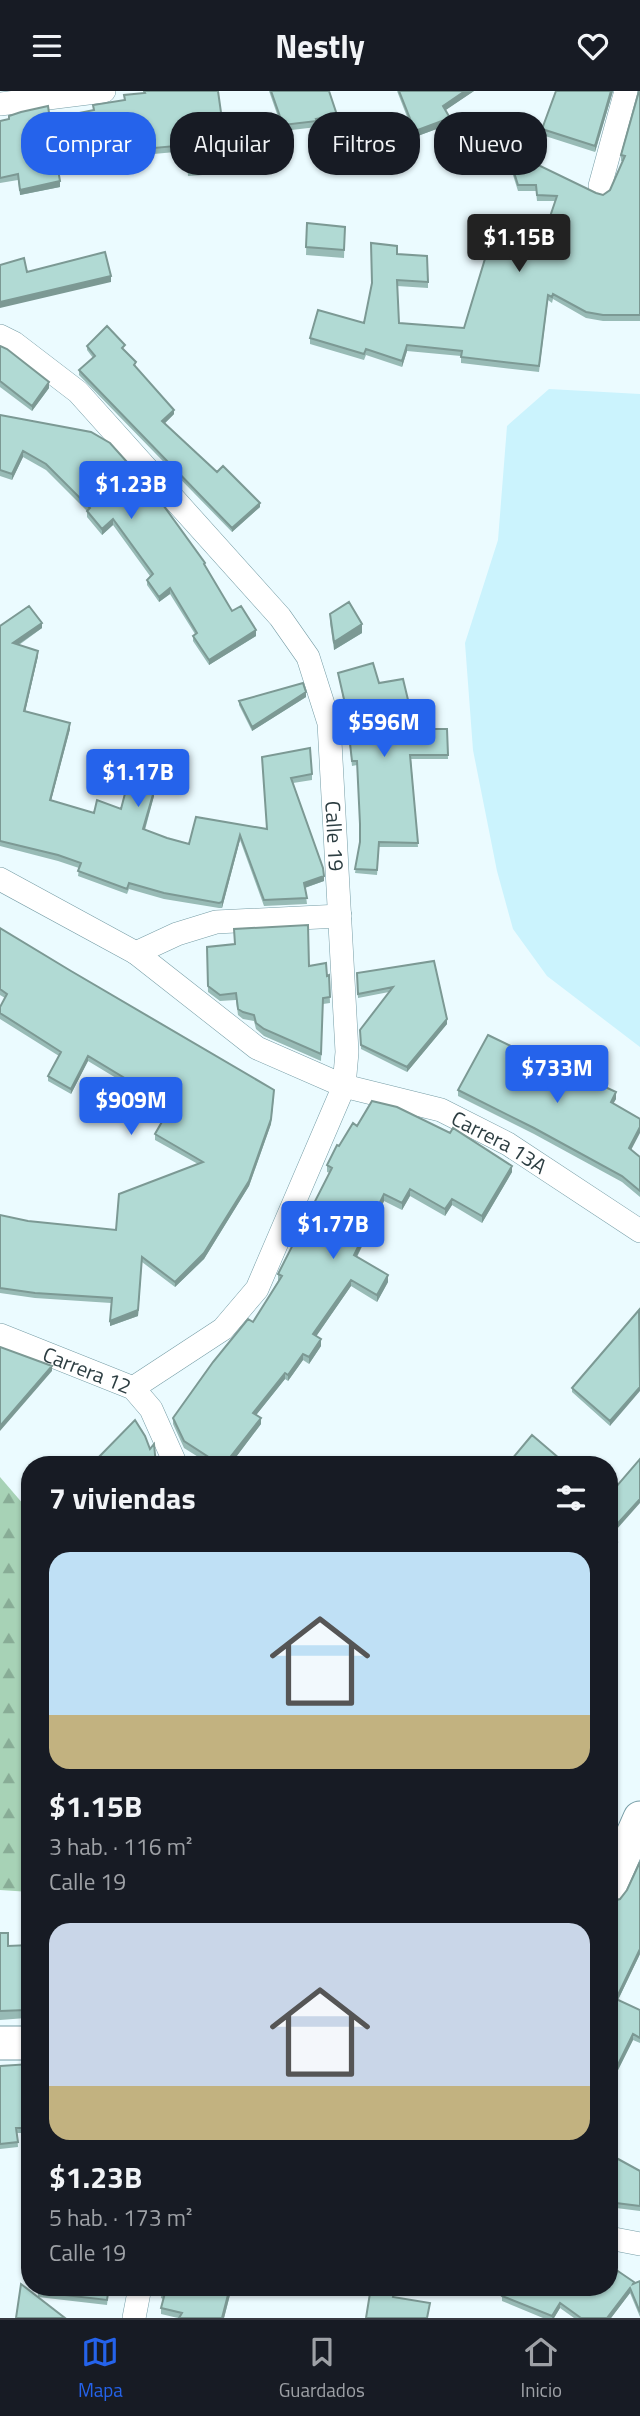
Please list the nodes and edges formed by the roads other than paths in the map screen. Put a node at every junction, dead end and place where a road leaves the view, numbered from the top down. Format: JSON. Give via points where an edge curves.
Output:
{"nodes":[{"id":1,"x":104,"y":91,"type":"edge"},
{"id":2,"x":625,"y":91,"type":"edge"},
{"id":3,"x":0,"y":104,"type":"edge"},
{"id":4,"x":600,"y":186,"type":"dead end"},
{"id":5,"x":0,"y":336,"type":"edge"},
{"id":6,"x":0,"y":879,"type":"edge"},
{"id":7,"x":340,"y":916,"type":"junction"},
{"id":8,"x":136,"y":953,"type":"junction"},
{"id":9,"x":344,"y":1086,"type":"junction"},
{"id":10,"x":640,"y":1231,"type":"edge"},
{"id":11,"x":0,"y":1335,"type":"edge"},
{"id":12,"x":133,"y":1388,"type":"junction"},
{"id":13,"x":172,"y":1456,"type":"edge"},
{"id":14,"x":640,"y":1818,"type":"edge"},
{"id":15,"x":618,"y":1868,"type":"edge"},
{"id":16,"x":0,"y":2043,"type":"edge"},
{"id":17,"x":21,"y":2043,"type":"edge"},
{"id":18,"x":618,"y":2240,"type":"edge"},
{"id":19,"x":640,"y":2245,"type":"edge"},
{"id":20,"x":138,"y":2296,"type":"edge"},
{"id":21,"x":134,"y":2318,"type":"edge"}],
"edges":[{"from":1,"to":3,"type":"street"},
{"from":2,"to":4,"type":"street"},
{"from":5,"to":7,"type":"street","name":"Calle 19","via":[[78,392],[280,617],[308,657],[329,723]]},
{"from":6,"to":8,"type":"street","name":"Carrera 13A"},
{"from":7,"to":8,"type":"street","via":[[216,922]]},
{"from":7,"to":9,"type":"street","name":"Calle 19","via":[[347,1052]]},
{"from":8,"to":9,"type":"street","name":"Carrera 13A","via":[[257,1048]]},
{"from":9,"to":10,"type":"street","name":"Carrera 13A","via":[[441,1110],[508,1144]]},
{"from":9,"to":12,"type":"street","name":"Calle 19","via":[[257,1289],[223,1329]]},
{"from":11,"to":12,"type":"street","name":"Carrera 12"},
{"from":12,"to":13,"type":"street","name":"Carrera 12","via":[[151,1409]]},
{"from":14,"to":15,"type":"main road"},
{"from":16,"to":17,"type":"main road"},
{"from":18,"to":19,"type":"street"},
{"from":20,"to":21,"type":"street"}]}
